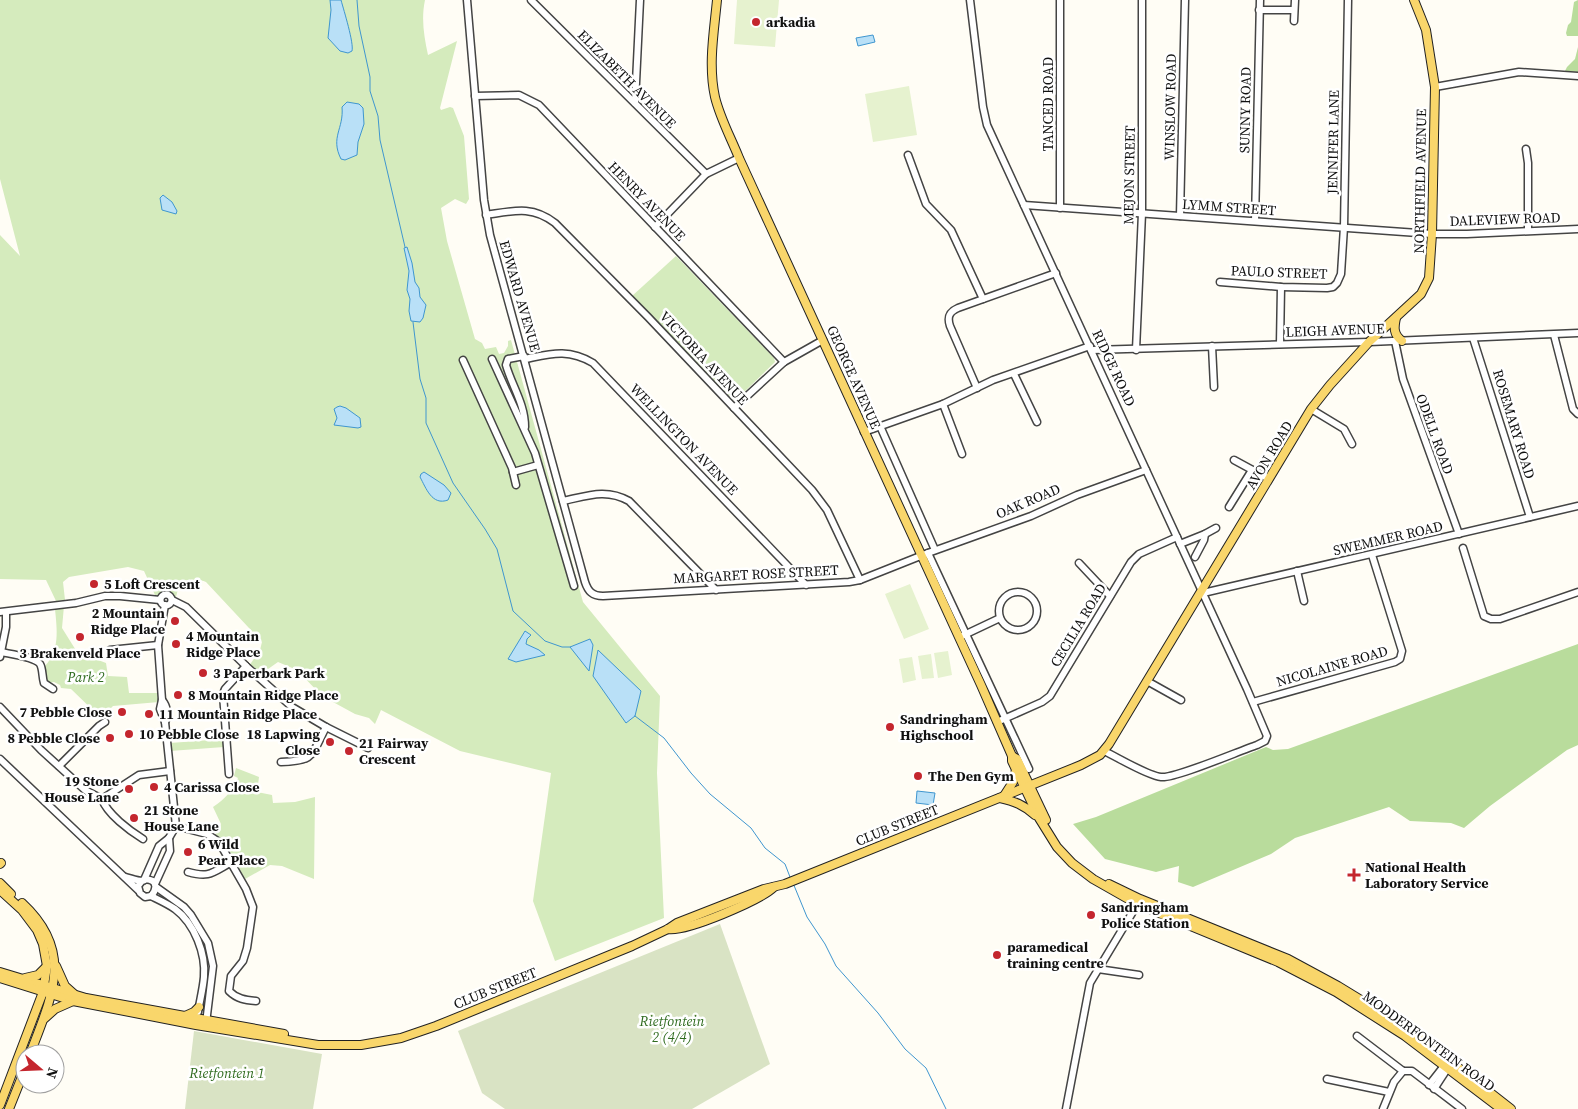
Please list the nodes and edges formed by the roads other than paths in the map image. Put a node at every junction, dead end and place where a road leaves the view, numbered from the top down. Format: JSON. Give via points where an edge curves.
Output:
{"nodes":[{"id":1,"x":467,"y":0,"type":"edge"},
{"id":2,"x":531,"y":0,"type":"edge"},
{"id":3,"x":640,"y":0,"type":"edge"},
{"id":4,"x":717,"y":0,"type":"edge"},
{"id":5,"x":970,"y":0,"type":"edge"},
{"id":6,"x":1060,"y":0,"type":"edge"},
{"id":7,"x":1142,"y":0,"type":"edge"},
{"id":8,"x":1185,"y":0,"type":"edge"},
{"id":9,"x":1260,"y":0,"type":"edge"},
{"id":10,"x":1295,"y":0,"type":"edge"},
{"id":11,"x":1348,"y":0,"type":"edge"},
{"id":12,"x":1414,"y":0,"type":"edge"},
{"id":13,"x":1259,"y":10,"type":"junction"},
{"id":14,"x":1294,"y":10,"type":"junction"},
{"id":15,"x":1294,"y":21,"type":"dead end"},
{"id":16,"x":1578,"y":76,"type":"edge"},
{"id":17,"x":1435,"y":87,"type":"junction"},
{"id":18,"x":475,"y":96,"type":"junction"},
{"id":19,"x":635,"y":103,"type":"junction"},
{"id":20,"x":1526,"y":149,"type":"dead end"},
{"id":21,"x":908,"y":155,"type":"dead end"},
{"id":22,"x":739,"y":158,"type":"junction"},
{"id":23,"x":706,"y":174,"type":"junction"},
{"id":24,"x":1024,"y":205,"type":"junction"},
{"id":25,"x":1060,"y":208,"type":"junction"},
{"id":26,"x":1142,"y":213,"type":"junction"},
{"id":27,"x":486,"y":215,"type":"junction"},
{"id":28,"x":1180,"y":216,"type":"junction"},
{"id":29,"x":1256,"y":221,"type":"junction"},
{"id":30,"x":655,"y":227,"type":"junction"},
{"id":31,"x":1344,"y":227,"type":"junction"},
{"id":32,"x":1578,"y":229,"type":"edge"},
{"id":33,"x":1528,"y":230,"type":"junction"},
{"id":34,"x":1432,"y":234,"type":"junction"},
{"id":35,"x":1056,"y":273,"type":"junction"},
{"id":36,"x":1220,"y":282,"type":"dead end"},
{"id":37,"x":1337,"y":283,"type":"joint"},
{"id":38,"x":1281,"y":287,"type":"junction"},
{"id":39,"x":983,"y":299,"type":"junction"},
{"id":40,"x":1396,"y":318,"type":"junction"},
{"id":41,"x":1578,"y":333,"type":"edge"},
{"id":42,"x":1554,"y":334,"type":"junction"},
{"id":43,"x":1474,"y":338,"type":"junction"},
{"id":44,"x":823,"y":340,"type":"junction"},
{"id":45,"x":1398,"y":341,"type":"junction"},
{"id":46,"x":1369,"y":342,"type":"junction"},
{"id":47,"x":1280,"y":344,"type":"junction"},
{"id":48,"x":1212,"y":346,"type":"junction"},
{"id":49,"x":1091,"y":348,"type":"junction"},
{"id":50,"x":1136,"y":350,"type":"junction"},
{"id":51,"x":524,"y":357,"type":"junction"},
{"id":52,"x":492,"y":359,"type":"dead end"},
{"id":53,"x":463,"y":360,"type":"dead end"},
{"id":54,"x":784,"y":362,"type":"junction"},
{"id":55,"x":1014,"y":374,"type":"junction"},
{"id":56,"x":1214,"y":387,"type":"dead end"},
{"id":57,"x":976,"y":388,"type":"junction"},
{"id":58,"x":521,"y":404,"type":"junction"},
{"id":59,"x":943,"y":404,"type":"junction"},
{"id":60,"x":513,"y":405,"type":"junction"},
{"id":61,"x":734,"y":408,"type":"junction"},
{"id":62,"x":1311,"y":409,"type":"junction"},
{"id":63,"x":1578,"y":414,"type":"edge"},
{"id":64,"x":1037,"y":422,"type":"dead end"},
{"id":65,"x":880,"y":426,"type":"junction"},
{"id":66,"x":525,"y":431,"type":"junction"},
{"id":67,"x":864,"y":432,"type":"junction"},
{"id":68,"x":1352,"y":444,"type":"dead end"},
{"id":69,"x":962,"y":454,"type":"dead end"},
{"id":70,"x":1234,"y":460,"type":"dead end"},
{"id":71,"x":538,"y":465,"type":"junction"},
{"id":72,"x":1146,"y":470,"type":"junction"},
{"id":73,"x":1252,"y":470,"type":"junction"},
{"id":74,"x":513,"y":472,"type":"junction"},
{"id":75,"x":1269,"y":479,"type":"junction"},
{"id":76,"x":516,"y":486,"type":"dead end"},
{"id":77,"x":563,"y":501,"type":"junction"},
{"id":78,"x":1578,"y":506,"type":"edge"},
{"id":79,"x":1229,"y":507,"type":"dead end"},
{"id":80,"x":1530,"y":517,"type":"junction"},
{"id":81,"x":1216,"y":528,"type":"dead end"},
{"id":82,"x":1205,"y":534,"type":"junction"},
{"id":83,"x":1458,"y":534,"type":"junction"},
{"id":84,"x":1177,"y":537,"type":"junction"},
{"id":85,"x":1180,"y":544,"type":"junction"},
{"id":86,"x":1463,"y":548,"type":"dead end"},
{"id":87,"x":935,"y":550,"type":"junction"},
{"id":88,"x":924,"y":554,"type":"junction"},
{"id":89,"x":1372,"y":555,"type":"junction"},
{"id":90,"x":1195,"y":557,"type":"dead end"},
{"id":91,"x":1079,"y":563,"type":"dead end"},
{"id":92,"x":1297,"y":571,"type":"junction"},
{"id":93,"x":860,"y":580,"type":"junction"},
{"id":94,"x":806,"y":585,"type":"junction"},
{"id":95,"x":574,"y":586,"type":"dead end"},
{"id":96,"x":716,"y":590,"type":"junction"},
{"id":97,"x":1203,"y":591,"type":"junction"},
{"id":98,"x":590,"y":592,"type":"joint"},
{"id":99,"x":1578,"y":592,"type":"edge"},
{"id":100,"x":1110,"y":596,"type":"junction"},
{"id":101,"x":172,"y":600,"type":"junction"},
{"id":102,"x":1304,"y":601,"type":"dead end"},
{"id":103,"x":163,"y":603,"type":"junction"},
{"id":104,"x":3,"y":612,"type":"edge"},
{"id":105,"x":1000,"y":618,"type":"junction"},
{"id":106,"x":962,"y":636,"type":"junction"},
{"id":107,"x":158,"y":645,"type":"junction"},
{"id":108,"x":1,"y":654,"type":"edge"},
{"id":109,"x":102,"y":655,"type":"dead end"},
{"id":110,"x":246,"y":666,"type":"junction"},
{"id":111,"x":1147,"y":681,"type":"junction"},
{"id":112,"x":53,"y":689,"type":"dead end"},
{"id":113,"x":1181,"y":700,"type":"dead end"},
{"id":114,"x":1253,"y":702,"type":"junction"},
{"id":115,"x":0,"y":707,"type":"edge"},
{"id":116,"x":1005,"y":718,"type":"junction"},
{"id":117,"x":105,"y":722,"type":"dead end"},
{"id":118,"x":997,"y":722,"type":"junction"},
{"id":119,"x":326,"y":727,"type":"junction"},
{"id":120,"x":368,"y":748,"type":"dead end"},
{"id":121,"x":1104,"y":751,"type":"junction"},
{"id":122,"x":1012,"y":756,"type":"junction"},
{"id":123,"x":0,"y":761,"type":"edge"},
{"id":124,"x":281,"y":762,"type":"dead end"},
{"id":125,"x":59,"y":766,"type":"junction"},
{"id":126,"x":1029,"y":769,"type":"dead end"},
{"id":127,"x":1016,"y":770,"type":"junction"},
{"id":128,"x":170,"y":771,"type":"junction"},
{"id":129,"x":229,"y":774,"type":"dead end"},
{"id":130,"x":1027,"y":788,"type":"junction"},
{"id":131,"x":1002,"y":797,"type":"junction"},
{"id":132,"x":102,"y":799,"type":"junction"},
{"id":133,"x":1039,"y":818,"type":"junction"},
{"id":134,"x":176,"y":826,"type":"junction"},
{"id":135,"x":143,"y":838,"type":"dead end"},
{"id":136,"x":169,"y":838,"type":"junction"},
{"id":137,"x":230,"y":863,"type":"junction"},
{"id":138,"x":151,"y":866,"type":"junction"},
{"id":139,"x":161,"y":870,"type":"junction"},
{"id":140,"x":188,"y":872,"type":"dead end"},
{"id":141,"x":124,"y":877,"type":"junction"},
{"id":142,"x":143,"y":880,"type":"junction"},
{"id":143,"x":0,"y":883,"type":"edge"},
{"id":144,"x":156,"y":886,"type":"junction"},
{"id":145,"x":0,"y":890,"type":"edge"},
{"id":146,"x":138,"y":890,"type":"junction"},
{"id":147,"x":151,"y":896,"type":"junction"},
{"id":148,"x":1139,"y":901,"type":"junction"},
{"id":149,"x":33,"y":918,"type":"junction"},
{"id":150,"x":51,"y":964,"type":"junction"},
{"id":151,"x":1098,"y":969,"type":"junction"},
{"id":152,"x":0,"y":972,"type":"edge"},
{"id":153,"x":1140,"y":975,"type":"dead end"},
{"id":154,"x":0,"y":978,"type":"edge"},
{"id":155,"x":20,"y":978,"type":"junction"},
{"id":156,"x":29,"y":988,"type":"junction"},
{"id":157,"x":48,"y":990,"type":"junction"},
{"id":158,"x":73,"y":998,"type":"junction"},
{"id":159,"x":256,"y":1001,"type":"dead end"},
{"id":160,"x":37,"y":1008,"type":"junction"},
{"id":161,"x":199,"y":1008,"type":"junction"},
{"id":162,"x":183,"y":1016,"type":"junction"},
{"id":163,"x":43,"y":1019,"type":"junction"},
{"id":164,"x":197,"y":1022,"type":"junction"},
{"id":165,"x":206,"y":1023,"type":"junction"},
{"id":166,"x":1357,"y":1036,"type":"dead end"},
{"id":167,"x":34,"y":1044,"type":"edge"},
{"id":168,"x":1448,"y":1065,"type":"junction"},
{"id":169,"x":1403,"y":1071,"type":"junction"},
{"id":170,"x":1327,"y":1079,"type":"dead end"},
{"id":171,"x":1432,"y":1087,"type":"junction"},
{"id":172,"x":1389,"y":1092,"type":"junction"},
{"id":173,"x":15,"y":1094,"type":"edge"},
{"id":174,"x":0,"y":1105,"type":"edge"},
{"id":175,"x":10,"y":1108,"type":"edge"},
{"id":176,"x":1066,"y":1109,"type":"edge"},
{"id":177,"x":1382,"y":1109,"type":"edge"},
{"id":178,"x":1462,"y":1109,"type":"edge"},
{"id":179,"x":1501,"y":1109,"type":"edge"},
{"id":180,"x":1511,"y":1109,"type":"edge"}],
"edges":[{"from":1,"to":18,"type":"street","name":"EDWARD AVENUE"},
{"from":2,"to":19,"type":"street","name":"ELIZABETH AVENUE"},
{"from":3,"to":19,"type":"street"},
{"from":4,"to":22,"type":"main road","name":"GEORGE AVENUE","via":[[712,50],[713,87]]},
{"from":5,"to":24,"type":"street","name":"RIDGE ROAD","via":[[984,114]]},
{"from":6,"to":25,"type":"street","name":"TANCED ROAD"},
{"from":7,"to":26,"type":"street","name":"MEJON STREET"},
{"from":8,"to":28,"type":"street","name":"WINSLOW ROAD"},
{"from":9,"to":13,"type":"street","name":"SUNNY ROAD"},
{"from":10,"to":14,"type":"street"},
{"from":11,"to":31,"type":"street","name":"JENNIFER LANE"},
{"from":12,"to":17,"type":"main road","name":"NORTHFIELD AVENUE","via":[[1426,30]]},
{"from":13,"to":14,"type":"street"},
{"from":13,"to":29,"type":"street","name":"SUNNY ROAD"},
{"from":14,"to":15,"type":"street"},
{"from":16,"to":17,"type":"street","via":[[1519,72]]},
{"from":17,"to":34,"type":"main road","name":"NORTHFIELD AVENUE"},
{"from":18,"to":27,"type":"street","name":"EDWARD AVENUE"},
{"from":18,"to":30,"type":"street","name":"HENRY AVENUE","via":[[519,95],[539,105]]},
{"from":19,"to":23,"type":"street","name":"ELIZABETH AVENUE"},
{"from":20,"to":33,"type":"street"},
{"from":21,"to":39,"type":"street","via":[[926,204],[951,230]]},
{"from":22,"to":23,"type":"street"},
{"from":22,"to":44,"type":"main road","name":"GEORGE AVENUE"},
{"from":23,"to":30,"type":"street"},
{"from":24,"to":25,"type":"street","name":"LYMM STREET"},
{"from":24,"to":35,"type":"street","name":"RIDGE ROAD"},
{"from":25,"to":26,"type":"street","name":"LYMM STREET"},
{"from":26,"to":28,"type":"street","name":"LYMM STREET"},
{"from":26,"to":50,"type":"street","name":"MEJON STREET"},
{"from":27,"to":51,"type":"street","name":"EDWARD AVENUE"},
{"from":27,"to":61,"type":"street","name":"VICTORIA AVENUE","via":[[520,210],[543,215],[555,223]]},
{"from":28,"to":29,"type":"street","name":"LYMM STREET"},
{"from":29,"to":31,"type":"street","name":"LYMM STREET"},
{"from":30,"to":54,"type":"street","name":"HENRY AVENUE"},
{"from":31,"to":34,"type":"street","name":"LYMM STREET"},
{"from":31,"to":37,"type":"street","name":"JENNIFER LANE","via":[[1341,274]]},
{"from":32,"to":33,"type":"street","name":"DALEVIEW ROAD"},
{"from":33,"to":34,"type":"street","name":"DALEVIEW ROAD"},
{"from":34,"to":40,"type":"main road","name":"NORTHFIELD AVENUE","via":[[1427,283]]},
{"from":35,"to":39,"type":"street"},
{"from":35,"to":49,"type":"street","name":"RIDGE ROAD"},
{"from":36,"to":38,"type":"street","name":"PAULO STREET"},
{"from":37,"to":38,"type":"street","name":"PAULO STREET","via":[[1327,288]]},
{"from":38,"to":47,"type":"street"},
{"from":39,"to":57,"type":"street","via":[[954,310],[948,320]]},
{"from":40,"to":45,"type":"main road","via":[[1394,325]]},
{"from":40,"to":46,"type":"main road","name":"NORTHFIELD AVENUE"},
{"from":41,"to":42,"type":"street","name":"LEIGH AVENUE"},
{"from":42,"to":43,"type":"street","name":"LEIGH AVENUE"},
{"from":42,"to":63,"type":"street"},
{"from":43,"to":45,"type":"street","name":"LEIGH AVENUE"},
{"from":43,"to":80,"type":"street","name":"ROSEMARY ROAD"},
{"from":44,"to":54,"type":"street"},
{"from":44,"to":67,"type":"main road","name":"GEORGE AVENUE"},
{"from":45,"to":46,"type":"street","name":"LEIGH AVENUE"},
{"from":45,"to":83,"type":"street","name":"ODELL ROAD","via":[[1402,379]]},
{"from":46,"to":47,"type":"street","name":"LEIGH AVENUE"},
{"from":46,"to":62,"type":"main road","name":"AVON ROAD"},
{"from":47,"to":48,"type":"street","name":"LEIGH AVENUE"},
{"from":48,"to":50,"type":"street","name":"LEIGH AVENUE"},
{"from":48,"to":56,"type":"street"},
{"from":49,"to":50,"type":"street","name":"LEIGH AVENUE"},
{"from":49,"to":55,"type":"street","name":"LEIGH AVENUE"},
{"from":49,"to":72,"type":"street","name":"RIDGE ROAD"},
{"from":51,"to":58,"type":"street","via":[[508,359],[506,365]]},
{"from":51,"to":77,"type":"street","name":"EDWARD AVENUE"},
{"from":51,"to":94,"type":"street","name":"WELLINGTON AVENUE","via":[[559,352],[592,363]]},
{"from":52,"to":60,"type":"street"},
{"from":53,"to":74,"type":"street"},
{"from":54,"to":61,"type":"street"},
{"from":55,"to":57,"type":"street","name":"LEIGH AVENUE"},
{"from":55,"to":64,"type":"street"},
{"from":57,"to":59,"type":"street","name":"LEIGH AVENUE"},
{"from":58,"to":60,"type":"street"},
{"from":58,"to":66,"type":"street"},
{"from":59,"to":65,"type":"street","name":"LEIGH AVENUE"},
{"from":59,"to":69,"type":"street"},
{"from":60,"to":66,"type":"street"},
{"from":61,"to":93,"type":"street","name":"VICTORIA AVENUE","via":[[823,504]]},
{"from":62,"to":68,"type":"street","via":[[1344,429]]},
{"from":62,"to":75,"type":"main road","name":"AVON ROAD"},
{"from":65,"to":67,"type":"street","name":"LEIGH AVENUE"},
{"from":65,"to":87,"type":"street","name":"GEORGE AVENUE"},
{"from":66,"to":71,"type":"street"},
{"from":67,"to":88,"type":"main road","name":"GEORGE AVENUE"},
{"from":70,"to":73,"type":"street"},
{"from":71,"to":74,"type":"street"},
{"from":71,"to":95,"type":"street"},
{"from":72,"to":84,"type":"street","name":"RIDGE ROAD"},
{"from":72,"to":87,"type":"street","name":"OAK ROAD"},
{"from":73,"to":75,"type":"street"},
{"from":73,"to":79,"type":"street"},
{"from":74,"to":76,"type":"street"},
{"from":75,"to":97,"type":"main road","name":"AVON ROAD"},
{"from":77,"to":96,"type":"street","via":[[602,493],[629,501]]},
{"from":77,"to":98,"type":"street","name":"EDWARD AVENUE"},
{"from":78,"to":80,"type":"street","name":"SWEMMER ROAD"},
{"from":80,"to":83,"type":"street","name":"SWEMMER ROAD"},
{"from":81,"to":82,"type":"street"},
{"from":82,"to":85,"type":"street"},
{"from":82,"to":90,"type":"street"},
{"from":83,"to":89,"type":"street","name":"SWEMMER ROAD"},
{"from":84,"to":85,"type":"street","name":"RIDGE ROAD"},
{"from":84,"to":100,"type":"street","name":"CECILIA ROAD","via":[[1135,557]]},
{"from":85,"to":97,"type":"street","name":"RIDGE ROAD"},
{"from":86,"to":99,"type":"street","via":[[1484,616],[1491,620]]},
{"from":87,"to":88,"type":"street","name":"OAK ROAD"},
{"from":88,"to":93,"type":"street","name":"MARGARET ROSE STREET"},
{"from":88,"to":106,"type":"main road","name":"GEORGE AVENUE"},
{"from":89,"to":92,"type":"street","name":"SWEMMER ROAD"},
{"from":89,"to":114,"type":"street","name":"NICOLAINE ROAD","via":[[1402,651],[1400,659]]},
{"from":91,"to":100,"type":"street"},
{"from":92,"to":97,"type":"street","name":"SWEMMER ROAD"},
{"from":92,"to":102,"type":"street"},
{"from":93,"to":94,"type":"street","name":"MARGARET ROSE STREET"},
{"from":94,"to":96,"type":"street","name":"MARGARET ROSE STREET"},
{"from":96,"to":98,"type":"street","name":"MARGARET ROSE STREET","via":[[599,596]]},
{"from":97,"to":111,"type":"main road"},
{"from":97,"to":114,"type":"street","name":"RIDGE ROAD"},
{"from":100,"to":116,"type":"street","name":"CECILIA ROAD","via":[[1050,696]]},
{"from":101,"to":103,"type":"street","via":[[169,605]]},
{"from":101,"to":103,"type":"street","via":[[166,594],[162,596]]},
{"from":101,"to":110,"type":"street","via":[[186,607]]},
{"from":103,"to":104,"type":"street","via":[[105,596]]},
{"from":103,"to":107,"type":"street"},
{"from":104,"to":108,"type":"street","via":[[6,627]]},
{"from":105,"to":105,"type":"street","via":[[1002,600],[1012,593],[1029,596],[1036,606],[1032,624],[1021,630],[1008,628]]},
{"from":105,"to":106,"type":"street"},
{"from":106,"to":116,"type":"street","name":"GEORGE AVENUE"},
{"from":106,"to":118,"type":"main road","name":"GEORGE AVENUE"},
{"from":107,"to":109,"type":"street","via":[[110,650]]},
{"from":107,"to":128,"type":"street"},
{"from":108,"to":112,"type":"street","via":[[38,662],[44,683]]},
{"from":110,"to":119,"type":"street","via":[[292,707]]},
{"from":110,"to":129,"type":"street","via":[[223,694]]},
{"from":111,"to":113,"type":"street"},
{"from":111,"to":121,"type":"main road"},
{"from":114,"to":121,"type":"street","name":"RIDGE ROAD","via":[[1267,733],[1265,741],[1180,774],[1163,778]]},
{"from":115,"to":125,"type":"street"},
{"from":116,"to":118,"type":"street","name":"CECILIA ROAD"},
{"from":116,"to":126,"type":"street","name":"GEORGE AVENUE"},
{"from":117,"to":125,"type":"street"},
{"from":118,"to":122,"type":"main road","name":"GEORGE AVENUE"},
{"from":119,"to":120,"type":"street"},
{"from":119,"to":124,"type":"street","via":[[307,759]]},
{"from":121,"to":130,"type":"main road","via":[[1081,765]]},
{"from":122,"to":127,"type":"main road","name":"GEORGE AVENUE"},
{"from":122,"to":130,"type":"main road","name":"GEORGE AVENUE","via":[[1017,759]]},
{"from":123,"to":141,"type":"street"},
{"from":125,"to":132,"type":"street","via":[[85,790]]},
{"from":127,"to":130,"type":"main road","name":"GEORGE AVENUE"},
{"from":127,"to":131,"type":"main road","via":[[1013,782]]},
{"from":128,"to":132,"type":"street","via":[[139,775]]},
{"from":128,"to":134,"type":"street"},
{"from":130,"to":131,"type":"main road","name":"CLUB STREET"},
{"from":130,"to":133,"type":"main road","name":"MODDERFONTEIN ROAD"},
{"from":130,"to":148,"type":"main road","name":"MODDERFONTEIN ROAD","via":[[1060,845],[1109,884]]},
{"from":131,"to":133,"type":"main road","via":[[1022,804]]},
{"from":131,"to":165,"type":"main road","name":"CLUB STREET","via":[[775,887],[757,899],[679,929],[668,929],[401,1038],[361,1045],[318,1045]]},
{"from":132,"to":135,"type":"street","via":[[106,808]]},
{"from":133,"to":148,"type":"main road","name":"MODDERFONTEIN ROAD","via":[[1057,847],[1072,863],[1106,888]]},
{"from":134,"to":136,"type":"street"},
{"from":134,"to":137,"type":"street","via":[[215,838],[224,848]]},
{"from":136,"to":138,"type":"street","via":[[159,846]]},
{"from":136,"to":139,"type":"street","via":[[170,851]]},
{"from":137,"to":140,"type":"street","via":[[204,876]]},
{"from":137,"to":159,"type":"street","via":[[246,889],[252,907],[247,948],[243,961],[231,976],[229,991],[242,1000]]},
{"from":138,"to":139,"type":"street"},
{"from":138,"to":142,"type":"street"},
{"from":139,"to":144,"type":"street"},
{"from":141,"to":142,"type":"street"},
{"from":141,"to":146,"type":"street"},
{"from":142,"to":144,"type":"street","via":[[148,879]]},
{"from":142,"to":146,"type":"street"},
{"from":143,"to":149,"type":"main road"},
{"from":144,"to":147,"type":"street"},
{"from":144,"to":165,"type":"street","via":[[184,907],[208,943],[213,966]]},
{"from":145,"to":149,"type":"main road"},
{"from":146,"to":147,"type":"street","via":[[145,897]]},
{"from":147,"to":161,"type":"street","via":[[179,912],[202,949],[204,978]]},
{"from":148,"to":151,"type":"street"},
{"from":148,"to":168,"type":"main road","name":"MODDERFONTEIN ROAD","via":[[1304,974],[1377,1017]]},
{"from":149,"to":150,"type":"main road"},
{"from":150,"to":155,"type":"main road","via":[[38,975]]},
{"from":150,"to":157,"type":"main road"},
{"from":150,"to":158,"type":"main road"},
{"from":151,"to":153,"type":"street"},
{"from":151,"to":176,"type":"street","via":[[1090,983]]},
{"from":152,"to":155,"type":"main road"},
{"from":154,"to":156,"type":"main road"},
{"from":155,"to":157,"type":"main road"},
{"from":156,"to":157,"type":"main road"},
{"from":156,"to":160,"type":"main road"},
{"from":157,"to":158,"type":"main road","name":"CLUB STREET"},
{"from":157,"to":160,"type":"main road"},
{"from":157,"to":163,"type":"main road"},
{"from":158,"to":162,"type":"main road","name":"CLUB STREET"},
{"from":158,"to":163,"type":"main road"},
{"from":158,"to":164,"type":"main road","name":"CLUB STREET"},
{"from":160,"to":174,"type":"main road"},
{"from":161,"to":162,"type":"main road"},
{"from":161,"to":164,"type":"street"},
{"from":162,"to":164,"type":"main road","name":"CLUB STREET"},
{"from":163,"to":167,"type":"main road"},
{"from":164,"to":165,"type":"main road","name":"CLUB STREET"},
{"from":166,"to":169,"type":"street"},
{"from":168,"to":171,"type":"street"},
{"from":168,"to":179,"type":"main road","name":"MODDERFONTEIN ROAD"},
{"from":168,"to":180,"type":"main road","name":"MODDERFONTEIN ROAD"},
{"from":169,"to":171,"type":"street","via":[[1412,1071]]},
{"from":169,"to":172,"type":"street"},
{"from":170,"to":172,"type":"street"},
{"from":171,"to":178,"type":"street"},
{"from":172,"to":177,"type":"street"},
{"from":173,"to":175,"type":"main road"}]}
